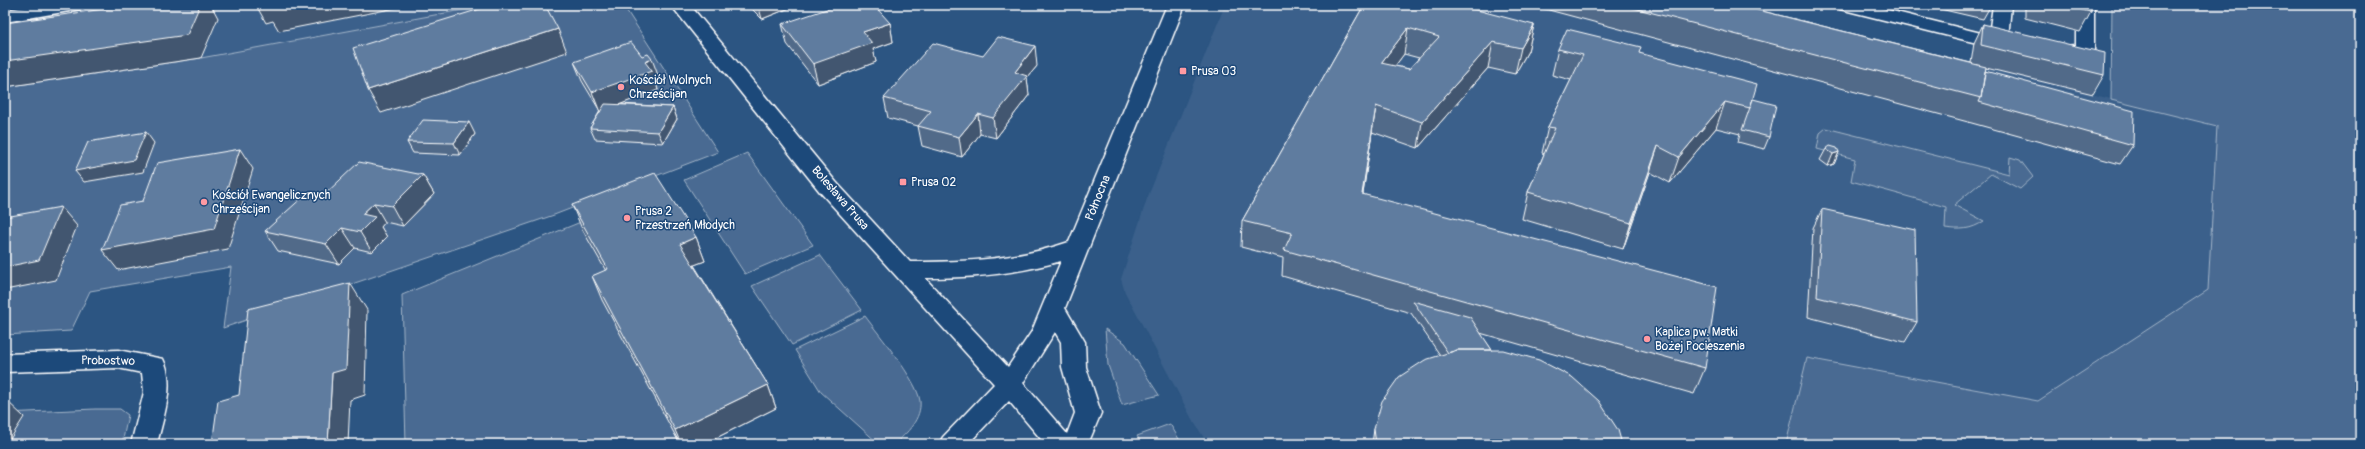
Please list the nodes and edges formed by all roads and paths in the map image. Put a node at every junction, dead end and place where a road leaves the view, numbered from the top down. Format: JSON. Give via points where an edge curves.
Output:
{"nodes":[{"id":1,"x":75,"y":5,"type":"edge"},
{"id":2,"x":680,"y":5,"type":"edge"},
{"id":3,"x":1176,"y":5,"type":"edge"},
{"id":4,"x":1846,"y":5,"type":"edge"},
{"id":5,"x":2002,"y":5,"type":"edge"},
{"id":6,"x":2085,"y":5,"type":"edge"},
{"id":7,"x":5,"y":16,"type":"edge"},
{"id":8,"x":1998,"y":42,"type":"junction"},
{"id":9,"x":1078,"y":247,"type":"junction"},
{"id":10,"x":904,"y":270,"type":"junction"},
{"id":11,"x":1053,"y":308,"type":"junction"},
{"id":12,"x":5,"y":363,"type":"edge"},
{"id":13,"x":1008,"y":384,"type":"junction"},
{"id":14,"x":144,"y":444,"type":"edge"},
{"id":15,"x":952,"y":444,"type":"edge"},
{"id":16,"x":1060,"y":444,"type":"edge"},
{"id":17,"x":1075,"y":444,"type":"edge"}],
"edges":[{"from":1,"to":7,"type":"street"},
{"from":2,"to":10,"type":"street","name":"Bolesława Prusa","via":[[828,187]]},
{"from":3,"to":9,"type":"street","name":"Północna"},
{"from":4,"to":8,"type":"street"},
{"from":5,"to":8,"type":"street"},
{"from":6,"to":8,"type":"street","via":[[2085,50],[2032,50]]},
{"from":9,"to":10,"type":"street","via":[[1050,258],[1002,267]]},
{"from":9,"to":11,"type":"street","name":"Północna"},
{"from":10,"to":13,"type":"street","name":"Bolesława Prusa"},
{"from":11,"to":13,"type":"street","name":"Północna","via":[[1033,351]]},
{"from":11,"to":17,"type":"street","via":[[1073,342],[1074,367],[1088,413]]},
{"from":12,"to":14,"type":"street","name":"Probostwo","via":[[118,359],[154,366],[156,392]]},
{"from":13,"to":15,"type":"street","name":"Północna"},
{"from":13,"to":16,"type":"street","name":"Bolesława Prusa"}]}
